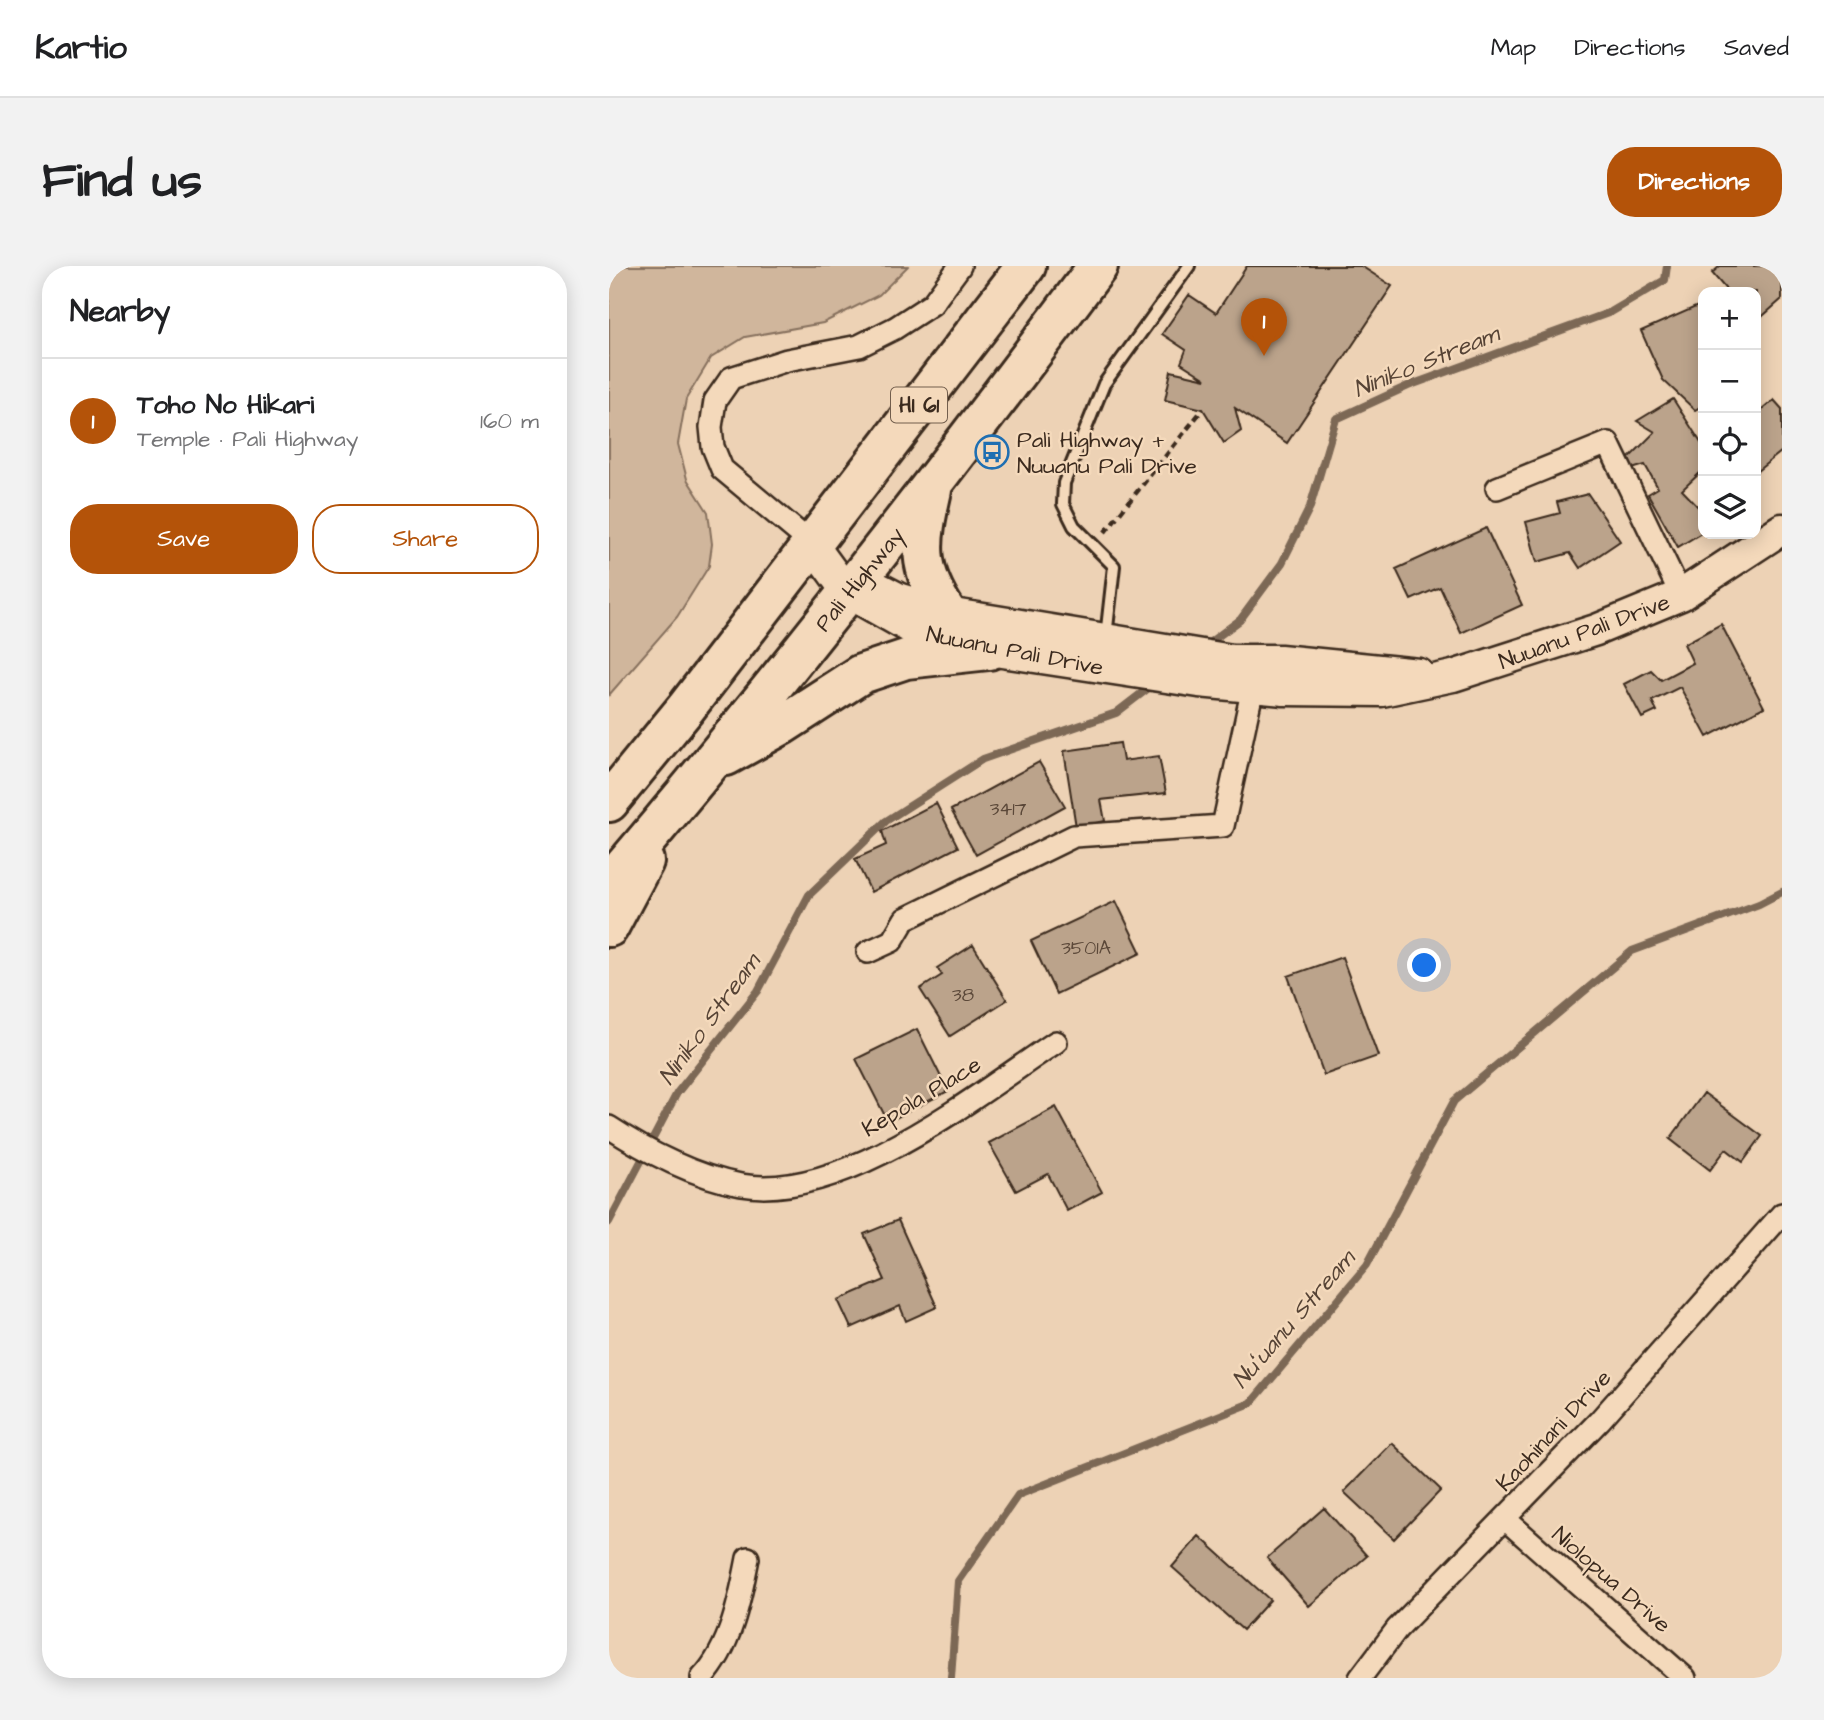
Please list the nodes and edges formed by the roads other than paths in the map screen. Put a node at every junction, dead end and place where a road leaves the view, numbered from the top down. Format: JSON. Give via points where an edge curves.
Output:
{"nodes":[{"id":1,"x":960,"y":266,"type":"edge"},
{"id":2,"x":1026,"y":266,"type":"edge"},
{"id":3,"x":1098,"y":266,"type":"edge"},
{"id":4,"x":1189,"y":266,"type":"edge"},
{"id":5,"x":933,"y":486,"type":"junction"},
{"id":6,"x":1497,"y":488,"type":"dead end"},
{"id":7,"x":1782,"y":529,"type":"edge"},
{"id":8,"x":812,"y":544,"type":"junction"},
{"id":9,"x":853,"y":585,"type":"junction"},
{"id":10,"x":1681,"y":595,"type":"junction"},
{"id":11,"x":947,"y":613,"type":"junction"},
{"id":12,"x":1106,"y":639,"type":"junction"},
{"id":13,"x":989,"y":650,"type":"junction"},
{"id":14,"x":1453,"y":676,"type":"junction"},
{"id":15,"x":1253,"y":687,"type":"junction"},
{"id":16,"x":712,"y":764,"type":"junction"},
{"id":17,"x":609,"y":802,"type":"edge"},
{"id":18,"x":670,"y":812,"type":"junction"},
{"id":19,"x":609,"y":884,"type":"edge"},
{"id":20,"x":609,"y":927,"type":"edge"},
{"id":21,"x":868,"y":952,"type":"dead end"},
{"id":22,"x":1056,"y":1042,"type":"dead end"},
{"id":23,"x":612,"y":1129,"type":"edge"},
{"id":24,"x":1782,"y":1214,"type":"edge"},
{"id":25,"x":1505,"y":1519,"type":"junction"},
{"id":26,"x":748,"y":1558,"type":"dead end"},
{"id":27,"x":702,"y":1678,"type":"edge"},
{"id":28,"x":1360,"y":1678,"type":"edge"},
{"id":29,"x":1685,"y":1678,"type":"edge"}],
"edges":[{"from":1,"to":8,"type":"street","via":[[932,304],[895,328],[859,346],[778,363],[731,379],[715,401],[712,437],[722,469]]},
{"from":2,"to":8,"type":"highway","number":"HI 61"},
{"from":3,"to":5,"type":"highway","name":"Pali Highway","number":"HI 61"},
{"from":4,"to":12,"type":"lane","via":[[1104,384],[1064,483],[1063,504],[1074,526],[1114,566]]},
{"from":5,"to":9,"type":"highway","name":"Pali Highway","number":"HI 61"},
{"from":5,"to":11,"type":"highway","via":[[922,559],[929,587]]},
{"from":6,"to":10,"type":"street","via":[[1608,443]]},
{"from":7,"to":10,"type":"street","name":"Nuuanu Pali Drive"},
{"from":8,"to":9,"type":"street","name":"Nuuanu Pali Drive"},
{"from":8,"to":17,"type":"highway","number":"HI 61"},
{"from":9,"to":11,"type":"street","name":"Nuuanu Pali Drive"},
{"from":9,"to":13,"type":"street","name":"Nuuanu Pali Drive","via":[[916,631]]},
{"from":9,"to":16,"type":"highway","name":"Pali Highway","number":"HI 61"},
{"from":10,"to":14,"type":"street","name":"Nuuanu Pali Drive","via":[[1596,630]]},
{"from":11,"to":12,"type":"street","name":"Nuuanu Pali Drive"},
{"from":12,"to":14,"type":"street","name":"Nuuanu Pali Drive","via":[[1232,660]]},
{"from":13,"to":15,"type":"street","name":"Nuuanu Pali Drive"},
{"from":13,"to":16,"type":"highway","via":[[906,659],[861,674]]},
{"from":14,"to":15,"type":"street","name":"Nuuanu Pali Drive","via":[[1382,691]]},
{"from":15,"to":21,"type":"street","via":[[1223,825],[1075,836],[905,919],[892,941]]},
{"from":16,"to":18,"type":"highway","name":"Pali Highway","number":"HI 61"},
{"from":18,"to":19,"type":"highway","name":"Pali Highway","number":"HI 61"},
{"from":18,"to":20,"type":"highway"},
{"from":22,"to":23,"type":"street","name":"Kepola Place","via":[[894,1148],[838,1172],[779,1186],[741,1185],[681,1165]]},
{"from":24,"to":25,"type":"street","name":"Kaohinani Drive","via":[[1600,1420]]},
{"from":25,"to":28,"type":"street","name":"Kaohinani Drive","via":[[1397,1629]]},
{"from":25,"to":29,"type":"street","name":"Niolopua Drive"},
{"from":26,"to":27,"type":"street","via":[[731,1629]]}]}
